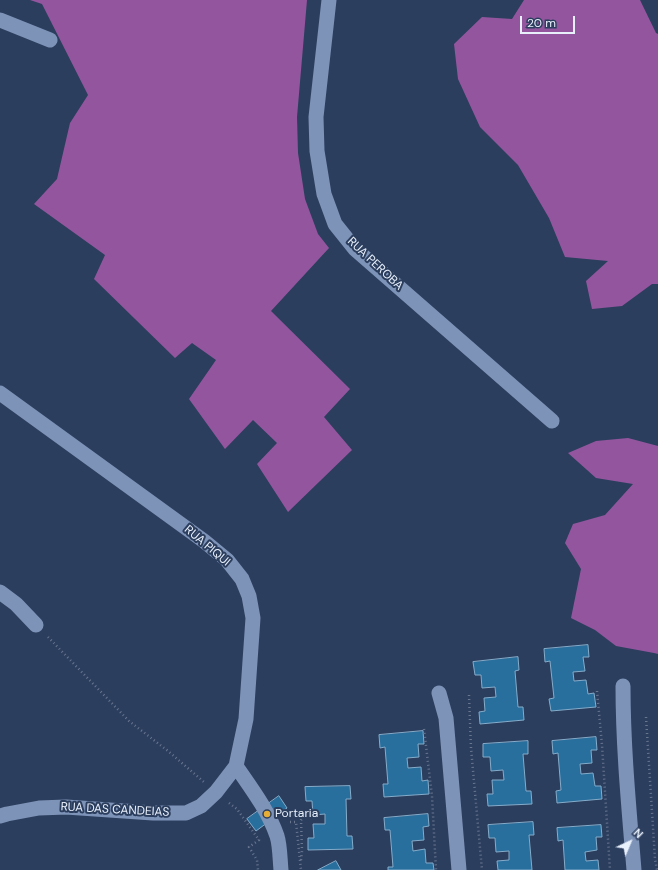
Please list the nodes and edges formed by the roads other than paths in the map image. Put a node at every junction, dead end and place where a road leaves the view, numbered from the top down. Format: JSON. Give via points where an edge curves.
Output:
{"nodes":[{"id":1,"x":329,"y":0,"type":"edge"},
{"id":2,"x":0,"y":20,"type":"edge"},
{"id":3,"x":50,"y":40,"type":"dead end"},
{"id":4,"x":0,"y":393,"type":"edge"},
{"id":5,"x":552,"y":421,"type":"dead end"},
{"id":6,"x":0,"y":592,"type":"edge"},
{"id":7,"x":36,"y":625,"type":"road end"},
{"id":8,"x":624,"y":686,"type":"dead end"},
{"id":9,"x":439,"y":693,"type":"dead end"},
{"id":10,"x":236,"y":766,"type":"junction"},
{"id":11,"x":0,"y":816,"type":"edge"},
{"id":12,"x":281,"y":870,"type":"edge"},
{"id":13,"x":459,"y":870,"type":"edge"},
{"id":14,"x":634,"y":870,"type":"edge"}],
"edges":[{"from":1,"to":5,"type":"street","name":"RUA PEROBA","via":[[316,117],[317,151],[324,194],[335,224],[355,249]]},
{"from":2,"to":3,"type":"street"},
{"from":4,"to":10,"type":"street","name":"RUA PIQUI","via":[[204,541],[228,560],[242,579],[249,596],[253,618],[246,719]]},
{"from":6,"to":7,"type":"street"},
{"from":8,"to":14,"type":"street","via":[[623,713]]},
{"from":9,"to":13,"type":"street","via":[[446,718]]},
{"from":10,"to":11,"type":"street","name":"RUA DAS CANDEIAS","via":[[216,792],[201,806],[186,813],[66,806],[39,808]]},
{"from":10,"to":12,"type":"street","via":[[268,815],[277,837]]}]}
